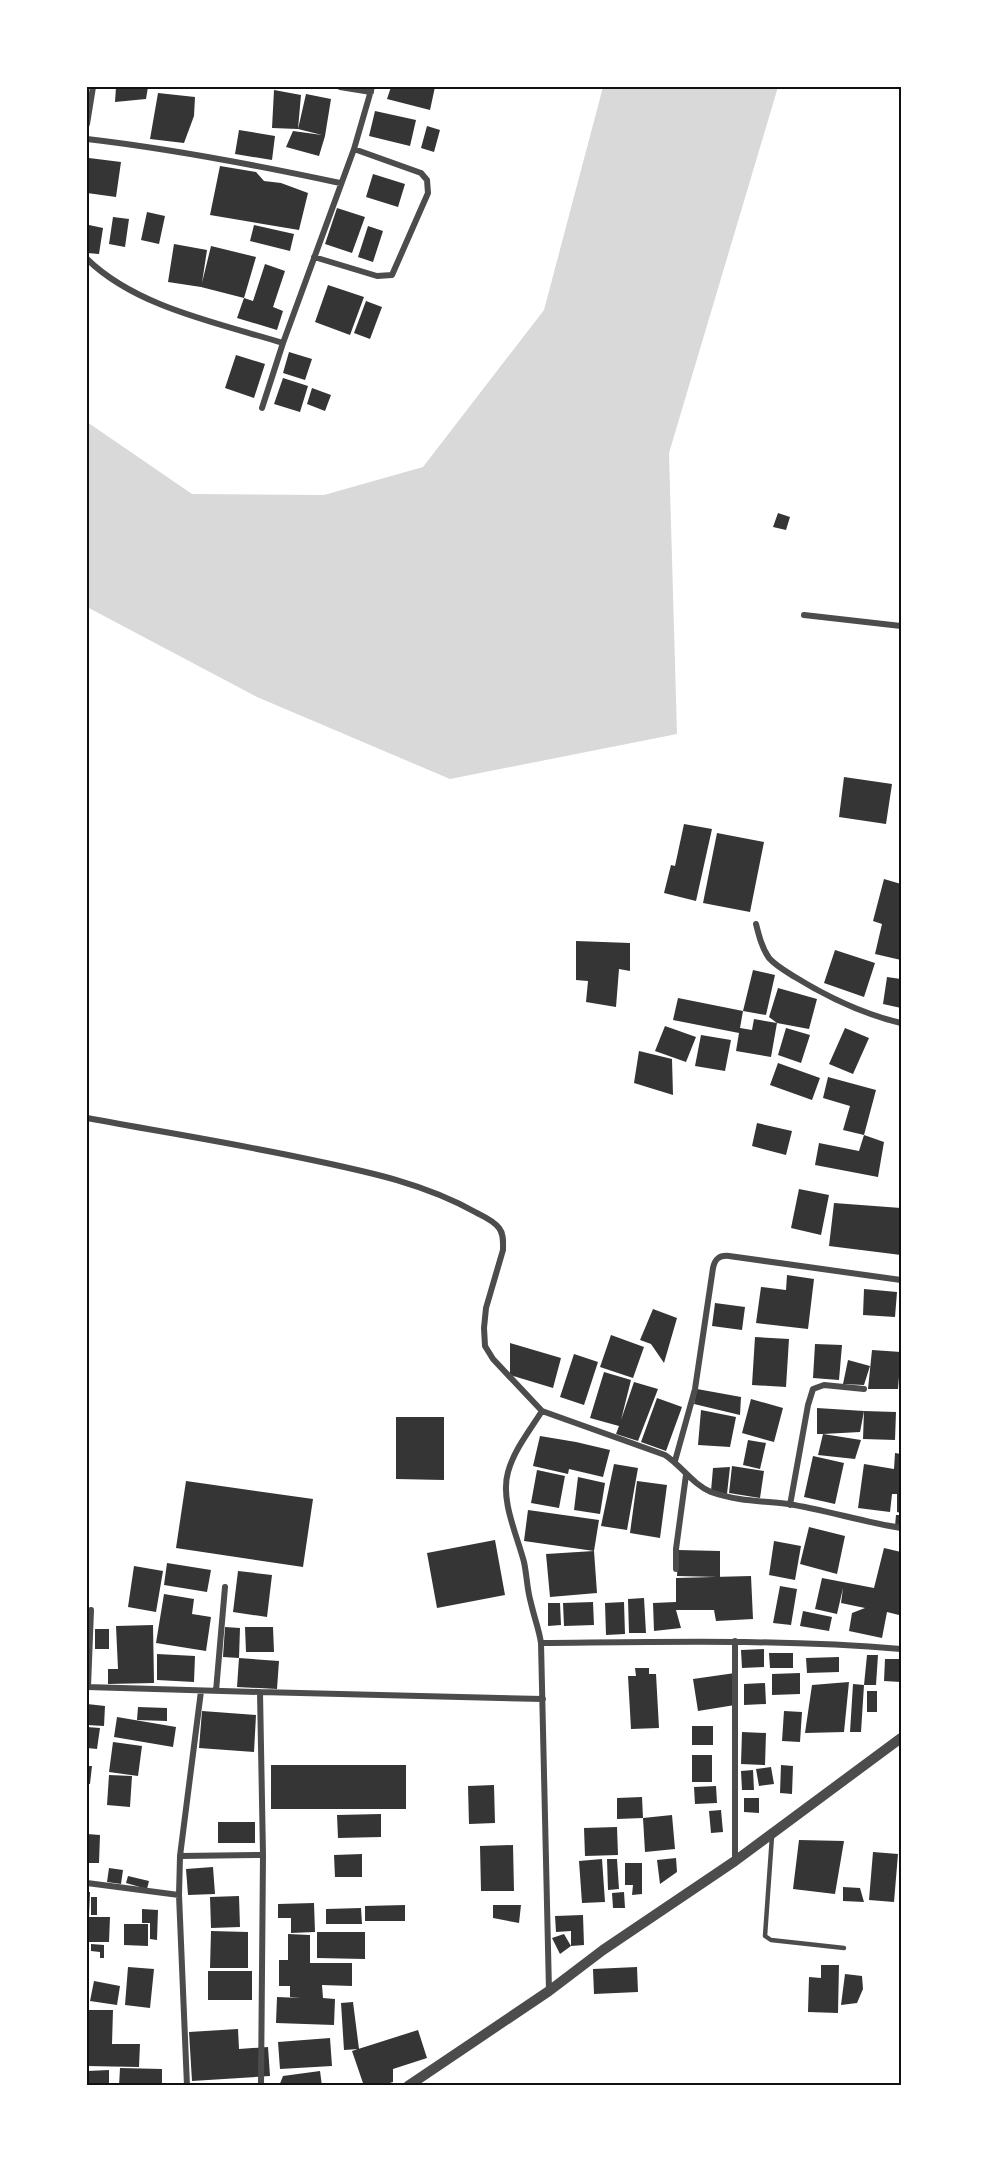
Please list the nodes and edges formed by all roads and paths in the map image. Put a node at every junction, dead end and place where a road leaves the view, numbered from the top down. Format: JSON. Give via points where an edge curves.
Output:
{"nodes":[{"id":1,"x":93,"y":87,"type":"edge"},
{"id":2,"x":340,"y":87,"type":"edge"},
{"id":3,"x":372,"y":90,"type":"edge"},
{"id":4,"x":87,"y":124,"type":"edge"},
{"id":5,"x":87,"y":139,"type":"edge"},
{"id":6,"x":354,"y":149,"type":"junction"},
{"id":7,"x":340,"y":183,"type":"junction"},
{"id":8,"x":314,"y":257,"type":"junction"},
{"id":9,"x":87,"y":259,"type":"edge"},
{"id":10,"x":283,"y":343,"type":"junction"},
{"id":11,"x":262,"y":408,"type":"dead end"},
{"id":12,"x":804,"y":615,"type":"dead end"},
{"id":13,"x":901,"y":626,"type":"edge"},
{"id":14,"x":756,"y":924,"type":"dead end"},
{"id":15,"x":901,"y":1023,"type":"edge"},
{"id":16,"x":87,"y":1118,"type":"edge"},
{"id":17,"x":901,"y":1280,"type":"edge"},
{"id":18,"x":864,"y":1389,"type":"dead end"},
{"id":19,"x":542,"y":1412,"type":"junction"},
{"id":20,"x":675,"y":1461,"type":"junction"},
{"id":21,"x":686,"y":1475,"type":"junction"},
{"id":22,"x":790,"y":1505,"type":"junction"},
{"id":23,"x":901,"y":1528,"type":"edge"},
{"id":24,"x":676,"y":1569,"type":"dead end"},
{"id":25,"x":225,"y":1587,"type":"dead end"},
{"id":26,"x":91,"y":1610,"type":"dead end"},
{"id":27,"x":735,"y":1641,"type":"junction"},
{"id":28,"x":542,"y":1643,"type":"junction"},
{"id":29,"x":901,"y":1649,"type":"edge"},
{"id":30,"x":88,"y":1687,"type":"edge"},
{"id":31,"x":201,"y":1691,"type":"junction"},
{"id":32,"x":216,"y":1691,"type":"junction"},
{"id":33,"x":260,"y":1692,"type":"junction"},
{"id":34,"x":543,"y":1699,"type":"junction"},
{"id":35,"x":901,"y":1738,"type":"edge"},
{"id":36,"x":772,"y":1833,"type":"junction"},
{"id":37,"x":263,"y":1855,"type":"junction"},
{"id":38,"x":180,"y":1856,"type":"junction"},
{"id":39,"x":735,"y":1861,"type":"junction"},
{"id":40,"x":87,"y":1883,"type":"edge"},
{"id":41,"x":179,"y":1895,"type":"junction"},
{"id":42,"x":844,"y":1948,"type":"dead end"},
{"id":43,"x":549,"y":1991,"type":"junction"},
{"id":44,"x":187,"y":2086,"type":"edge"},
{"id":45,"x":261,"y":2086,"type":"edge"},
{"id":46,"x":408,"y":2086,"type":"edge"}],
"edges":[{"from":1,"to":4,"type":"street"},
{"from":2,"to":3,"type":"street"},
{"from":3,"to":6,"type":"street"},
{"from":5,"to":7,"type":"street","via":[[234,160]]},
{"from":6,"to":7,"type":"street"},
{"from":6,"to":8,"type":"street","via":[[421,173],[427,180],[428,193],[392,275],[377,276]]},
{"from":7,"to":8,"type":"street"},
{"from":8,"to":10,"type":"street"},
{"from":9,"to":10,"type":"street","via":[[105,276],[132,292]]},
{"from":10,"to":11,"type":"street"},
{"from":12,"to":13,"type":"street"},
{"from":14,"to":15,"type":"street","via":[[770,959],[783,970],[845,1004]]},
{"from":16,"to":19,"type":"street","via":[[273,1151],[398,1179],[459,1203],[494,1223],[502,1232],[503,1250],[486,1308],[485,1346]]},
{"from":17,"to":20,"type":"street","via":[[729,1256],[716,1259],[694,1389]]},
{"from":18,"to":22,"type":"street","via":[[813,1389]]},
{"from":19,"to":20,"type":"street"},
{"from":19,"to":28,"type":"street","via":[[523,1441],[507,1479],[510,1510]]},
{"from":20,"to":21,"type":"street"},
{"from":21,"to":22,"type":"street","via":[[713,1492]]},
{"from":21,"to":24,"type":"street"},
{"from":22,"to":23,"type":"street"},
{"from":25,"to":32,"type":"street"},
{"from":26,"to":30,"type":"street"},
{"from":27,"to":28,"type":"street"},
{"from":27,"to":29,"type":"street"},
{"from":27,"to":39,"type":"street"},
{"from":28,"to":34,"type":"street"},
{"from":30,"to":31,"type":"street"},
{"from":31,"to":32,"type":"street"},
{"from":31,"to":38,"type":"street"},
{"from":32,"to":33,"type":"street"},
{"from":33,"to":34,"type":"street"},
{"from":33,"to":37,"type":"street"},
{"from":34,"to":43,"type":"street"},
{"from":35,"to":36,"type":"street"},
{"from":36,"to":39,"type":"street"},
{"from":36,"to":42,"type":"lane","via":[[765,1936],[771,1940]]},
{"from":37,"to":38,"type":"street"},
{"from":37,"to":45,"type":"street"},
{"from":38,"to":41,"type":"street"},
{"from":39,"to":43,"type":"street"},
{"from":40,"to":41,"type":"street"},
{"from":41,"to":44,"type":"street"},
{"from":43,"to":46,"type":"street"}]}
